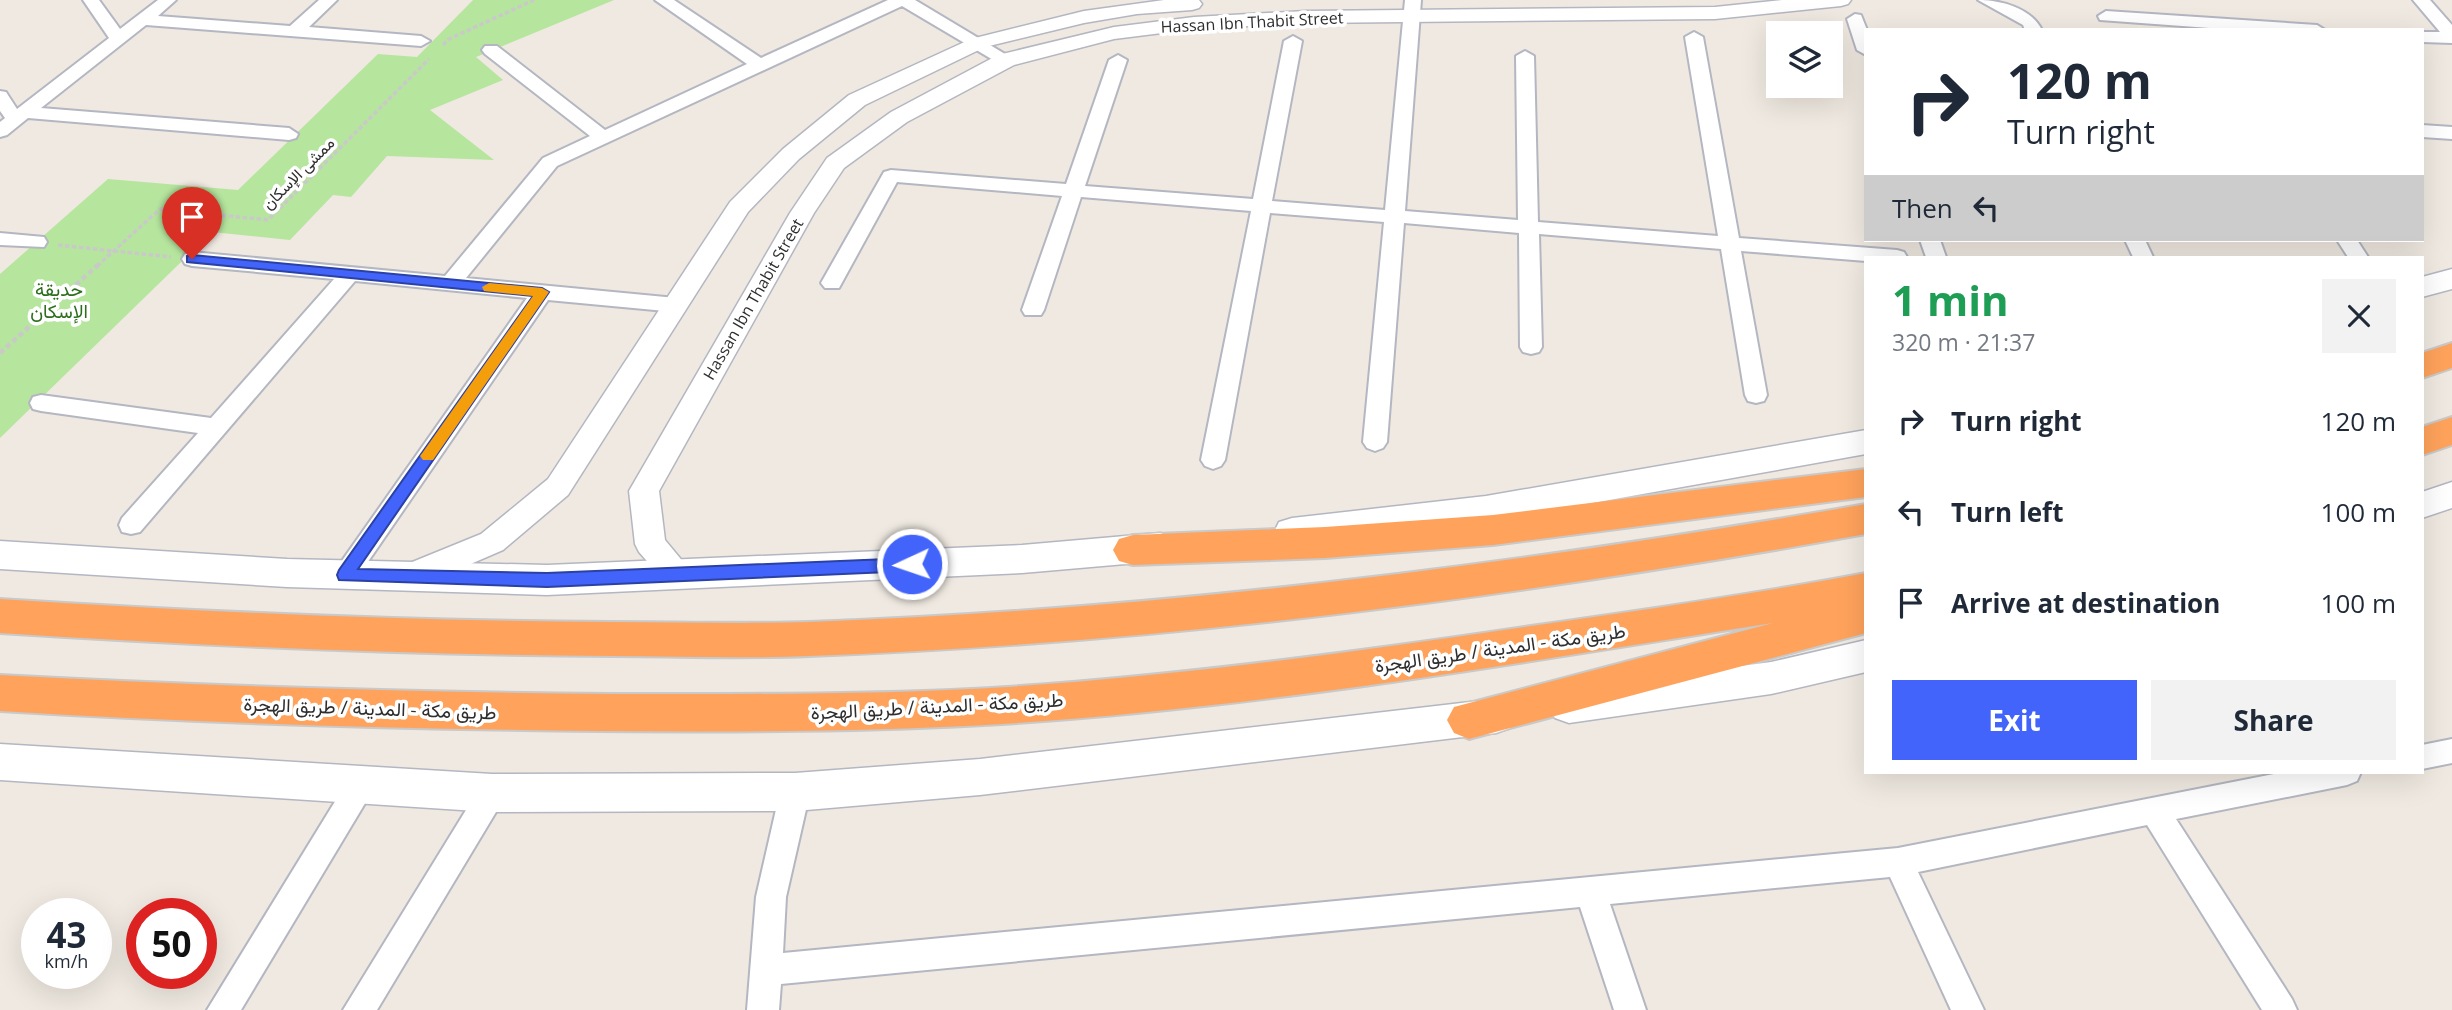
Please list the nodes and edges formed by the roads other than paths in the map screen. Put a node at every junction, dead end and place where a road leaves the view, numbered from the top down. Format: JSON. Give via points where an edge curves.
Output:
{"nodes":[{"id":1,"x":91,"y":0,"type":"edge"},
{"id":2,"x":168,"y":0,"type":"edge"},
{"id":3,"x":329,"y":0,"type":"edge"},
{"id":4,"x":663,"y":0,"type":"edge"},
{"id":5,"x":903,"y":0,"type":"edge"},
{"id":6,"x":1266,"y":0,"type":"edge"},
{"id":7,"x":1841,"y":0,"type":"edge"},
{"id":8,"x":1986,"y":0,"type":"edge"},
{"id":9,"x":2421,"y":0,"type":"edge"},
{"id":10,"x":1412,"y":8,"type":"edge"},
{"id":11,"x":2106,"y":16,"type":"dead end"},
{"id":12,"x":1855,"y":19,"type":"dead end"},
{"id":13,"x":142,"y":20,"type":"junction"},
{"id":14,"x":2033,"y":28,"type":"edge"},
{"id":15,"x":2288,"y":28,"type":"edge"},
{"id":16,"x":295,"y":31,"type":"junction"},
{"id":17,"x":1694,"y":37,"type":"dead end"},
{"id":18,"x":2424,"y":37,"type":"edge"},
{"id":19,"x":2452,"y":37,"type":"edge"},
{"id":20,"x":118,"y":39,"type":"junction"},
{"id":21,"x":422,"y":41,"type":"dead end"},
{"id":22,"x":1293,"y":41,"type":"dead end"},
{"id":23,"x":978,"y":43,"type":"junction"},
{"id":24,"x":1864,"y":44,"type":"edge"},
{"id":25,"x":491,"y":50,"type":"dead end"},
{"id":26,"x":1525,"y":56,"type":"dead end"},
{"id":27,"x":1006,"y":60,"type":"junction"},
{"id":28,"x":1118,"y":60,"type":"dead end"},
{"id":29,"x":760,"y":65,"type":"junction"},
{"id":30,"x":0,"y":96,"type":"edge"},
{"id":31,"x":20,"y":116,"type":"junction"},
{"id":32,"x":0,"y":131,"type":"edge"},
{"id":33,"x":2424,"y":131,"type":"edge"},
{"id":34,"x":2452,"y":133,"type":"edge"},
{"id":35,"x":289,"y":134,"type":"dead end"},
{"id":36,"x":603,"y":138,"type":"junction"},
{"id":37,"x":1073,"y":190,"type":"junction"},
{"id":38,"x":1261,"y":206,"type":"junction"},
{"id":39,"x":1394,"y":216,"type":"junction"},
{"id":40,"x":1529,"y":227,"type":"junction"},
{"id":41,"x":0,"y":239,"type":"edge"},
{"id":42,"x":37,"y":242,"type":"road end"},
{"id":43,"x":1730,"y":244,"type":"junction"},
{"id":44,"x":1884,"y":256,"type":"edge"},
{"id":45,"x":192,"y":259,"type":"road end"},
{"id":46,"x":350,"y":274,"type":"junction"},
{"id":47,"x":2452,"y":279,"type":"edge"},
{"id":48,"x":832,"y":283,"type":"dead end"},
{"id":49,"x":450,"y":284,"type":"junction"},
{"id":50,"x":2424,"y":286,"type":"edge"},
{"id":51,"x":542,"y":292,"type":"junction"},
{"id":52,"x":676,"y":305,"type":"junction"},
{"id":53,"x":1033,"y":310,"type":"dead end"},
{"id":54,"x":1531,"y":347,"type":"dead end"},
{"id":55,"x":2452,"y":355,"type":"edge"},
{"id":56,"x":2424,"y":365,"type":"edge"},
{"id":57,"x":1756,"y":395,"type":"dead end"},
{"id":58,"x":41,"y":403,"type":"dead end"},
{"id":59,"x":216,"y":427,"type":"junction"},
{"id":60,"x":2452,"y":430,"type":"edge"},
{"id":61,"x":2424,"y":441,"type":"edge"},
{"id":62,"x":1375,"y":442,"type":"dead end"},
{"id":63,"x":1864,"y":442,"type":"edge"},
{"id":64,"x":1213,"y":460,"type":"dead end"},
{"id":65,"x":1864,"y":483,"type":"edge"},
{"id":66,"x":2452,"y":495,"type":"edge"},
{"id":67,"x":2424,"y":504,"type":"edge"},
{"id":68,"x":1864,"y":520,"type":"edge"},
{"id":69,"x":131,"y":525,"type":"dead end"},
{"id":70,"x":1133,"y":550,"type":"junction"},
{"id":71,"x":0,"y":555,"type":"edge"},
{"id":72,"x":345,"y":575,"type":"junction"},
{"id":73,"x":678,"y":575,"type":"junction"},
{"id":74,"x":411,"y":576,"type":"junction"},
{"id":75,"x":1864,"y":589,"type":"edge"},
{"id":76,"x":0,"y":616,"type":"edge"},
{"id":77,"x":1864,"y":617,"type":"edge"},
{"id":78,"x":1864,"y":656,"type":"edge"},
{"id":79,"x":0,"y":693,"type":"edge"},
{"id":80,"x":1469,"y":720,"type":"junction"},
{"id":81,"x":2452,"y":751,"type":"edge"},
{"id":82,"x":2424,"y":757,"type":"edge"},
{"id":83,"x":0,"y":762,"type":"edge"},
{"id":84,"x":2337,"y":774,"type":"edge"},
{"id":85,"x":360,"y":786,"type":"junction"},
{"id":86,"x":795,"y":792,"type":"junction"},
{"id":87,"x":492,"y":793,"type":"junction"},
{"id":88,"x":2154,"y":810,"type":"junction"},
{"id":89,"x":1898,"y":862,"type":"junction"},
{"id":90,"x":1591,"y":893,"type":"junction"},
{"id":91,"x":764,"y":970,"type":"junction"},
{"id":92,"x":223,"y":1010,"type":"edge"},
{"id":93,"x":359,"y":1010,"type":"edge"},
{"id":94,"x":763,"y":1010,"type":"edge"},
{"id":95,"x":1630,"y":1010,"type":"edge"},
{"id":96,"x":1968,"y":1010,"type":"edge"},
{"id":97,"x":2281,"y":1010,"type":"edge"}],
"edges":[{"from":1,"to":20,"type":"street"},
{"from":2,"to":13,"type":"street"},
{"from":3,"to":16,"type":"street"},
{"from":4,"to":29,"type":"street"},
{"from":5,"to":23,"type":"street"},
{"from":5,"to":29,"type":"street"},
{"from":6,"to":23,"type":"street","name":"Hassan Ibn Thabit Street","via":[[1136,8]]},
{"from":7,"to":10,"type":"street","name":"Hassan Ibn Thabit Street","via":[[1715,13]]},
{"from":8,"to":14,"type":"street","via":[[2030,22]]},
{"from":9,"to":19,"type":"street"},
{"from":10,"to":27,"type":"street","name":"Hassan Ibn Thabit Street","via":[[1114,33]]},
{"from":10,"to":39,"type":"street"},
{"from":11,"to":15,"type":"street"},
{"from":12,"to":24,"type":"street"},
{"from":13,"to":16,"type":"street"},
{"from":13,"to":20,"type":"street"},
{"from":16,"to":21,"type":"street"},
{"from":17,"to":43,"type":"street"},
{"from":18,"to":19,"type":"street"},
{"from":20,"to":31,"type":"street"},
{"from":22,"to":38,"type":"street"},
{"from":23,"to":27,"type":"street"},
{"from":23,"to":52,"type":"street","name":"Hassan Ibn Thabit Street","via":[[857,100],[791,154],[739,207]]},
{"from":25,"to":36,"type":"street"},
{"from":26,"to":40,"type":"street"},
{"from":27,"to":73,"type":"street","name":"Hassan Ibn Thabit Street","via":[[899,117],[835,163],[802,213],[644,491],[650,544]]},
{"from":28,"to":37,"type":"street"},
{"from":29,"to":36,"type":"street"},
{"from":30,"to":31,"type":"street"},
{"from":31,"to":32,"type":"street"},
{"from":31,"to":35,"type":"street"},
{"from":33,"to":34,"type":"street"},
{"from":36,"to":49,"type":"street","via":[[550,162]]},
{"from":37,"to":38,"type":"street"},
{"from":37,"to":48,"type":"street","via":[[891,176]]},
{"from":37,"to":53,"type":"street"},
{"from":38,"to":39,"type":"street"},
{"from":38,"to":64,"type":"street"},
{"from":39,"to":40,"type":"street"},
{"from":39,"to":62,"type":"street"},
{"from":40,"to":43,"type":"street"},
{"from":40,"to":54,"type":"street"},
{"from":41,"to":42,"type":"street"},
{"from":43,"to":44,"type":"street"},
{"from":43,"to":57,"type":"street"},
{"from":45,"to":46,"type":"street"},
{"from":46,"to":49,"type":"street"},
{"from":46,"to":59,"type":"street"},
{"from":47,"to":50,"type":"main road"},
{"from":49,"to":51,"type":"street"},
{"from":51,"to":52,"type":"street"},
{"from":51,"to":72,"type":"street"},
{"from":52,"to":74,"type":"street","name":"Hassan Ibn Thabit Street","via":[[558,487],[492,542]]},
{"from":55,"to":56,"type":"highway"},
{"from":58,"to":59,"type":"street"},
{"from":59,"to":69,"type":"street"},
{"from":60,"to":61,"type":"highway"},
{"from":63,"to":70,"type":"main road","via":[[1486,509]]},
{"from":65,"to":70,"type":"highway","via":[[1443,535]]},
{"from":66,"to":67,"type":"main road"},
{"from":68,"to":76,"type":"highway","via":[[1511,577],[1245,609],[989,630],[803,639],[528,639],[186,629]]},
{"from":70,"to":73,"type":"main road"},
{"from":71,"to":72,"type":"main road"},
{"from":72,"to":74,"type":"main road"},
{"from":73,"to":74,"type":"main road","via":[[547,580]]},
{"from":75,"to":79,"type":"highway","name":"طريق مكة - المدينة / طريق الهجرة","via":[[1262,682],[1006,705],[786,714],[501,712]]},
{"from":77,"to":80,"type":"highway"},
{"from":78,"to":80,"type":"main road","via":[[1771,678]]},
{"from":80,"to":86,"type":"main road","via":[[980,777]]},
{"from":81,"to":82,"type":"street"},
{"from":83,"to":85,"type":"main road"},
{"from":84,"to":88,"type":"street"},
{"from":85,"to":87,"type":"main road"},
{"from":85,"to":92,"type":"street"},
{"from":86,"to":87,"type":"main road"},
{"from":86,"to":91,"type":"street","via":[[771,897]]},
{"from":87,"to":93,"type":"street"},
{"from":88,"to":89,"type":"street"},
{"from":88,"to":97,"type":"street"},
{"from":89,"to":90,"type":"street"},
{"from":89,"to":96,"type":"street"},
{"from":90,"to":91,"type":"street"},
{"from":90,"to":95,"type":"street"},
{"from":91,"to":94,"type":"street"}]}
